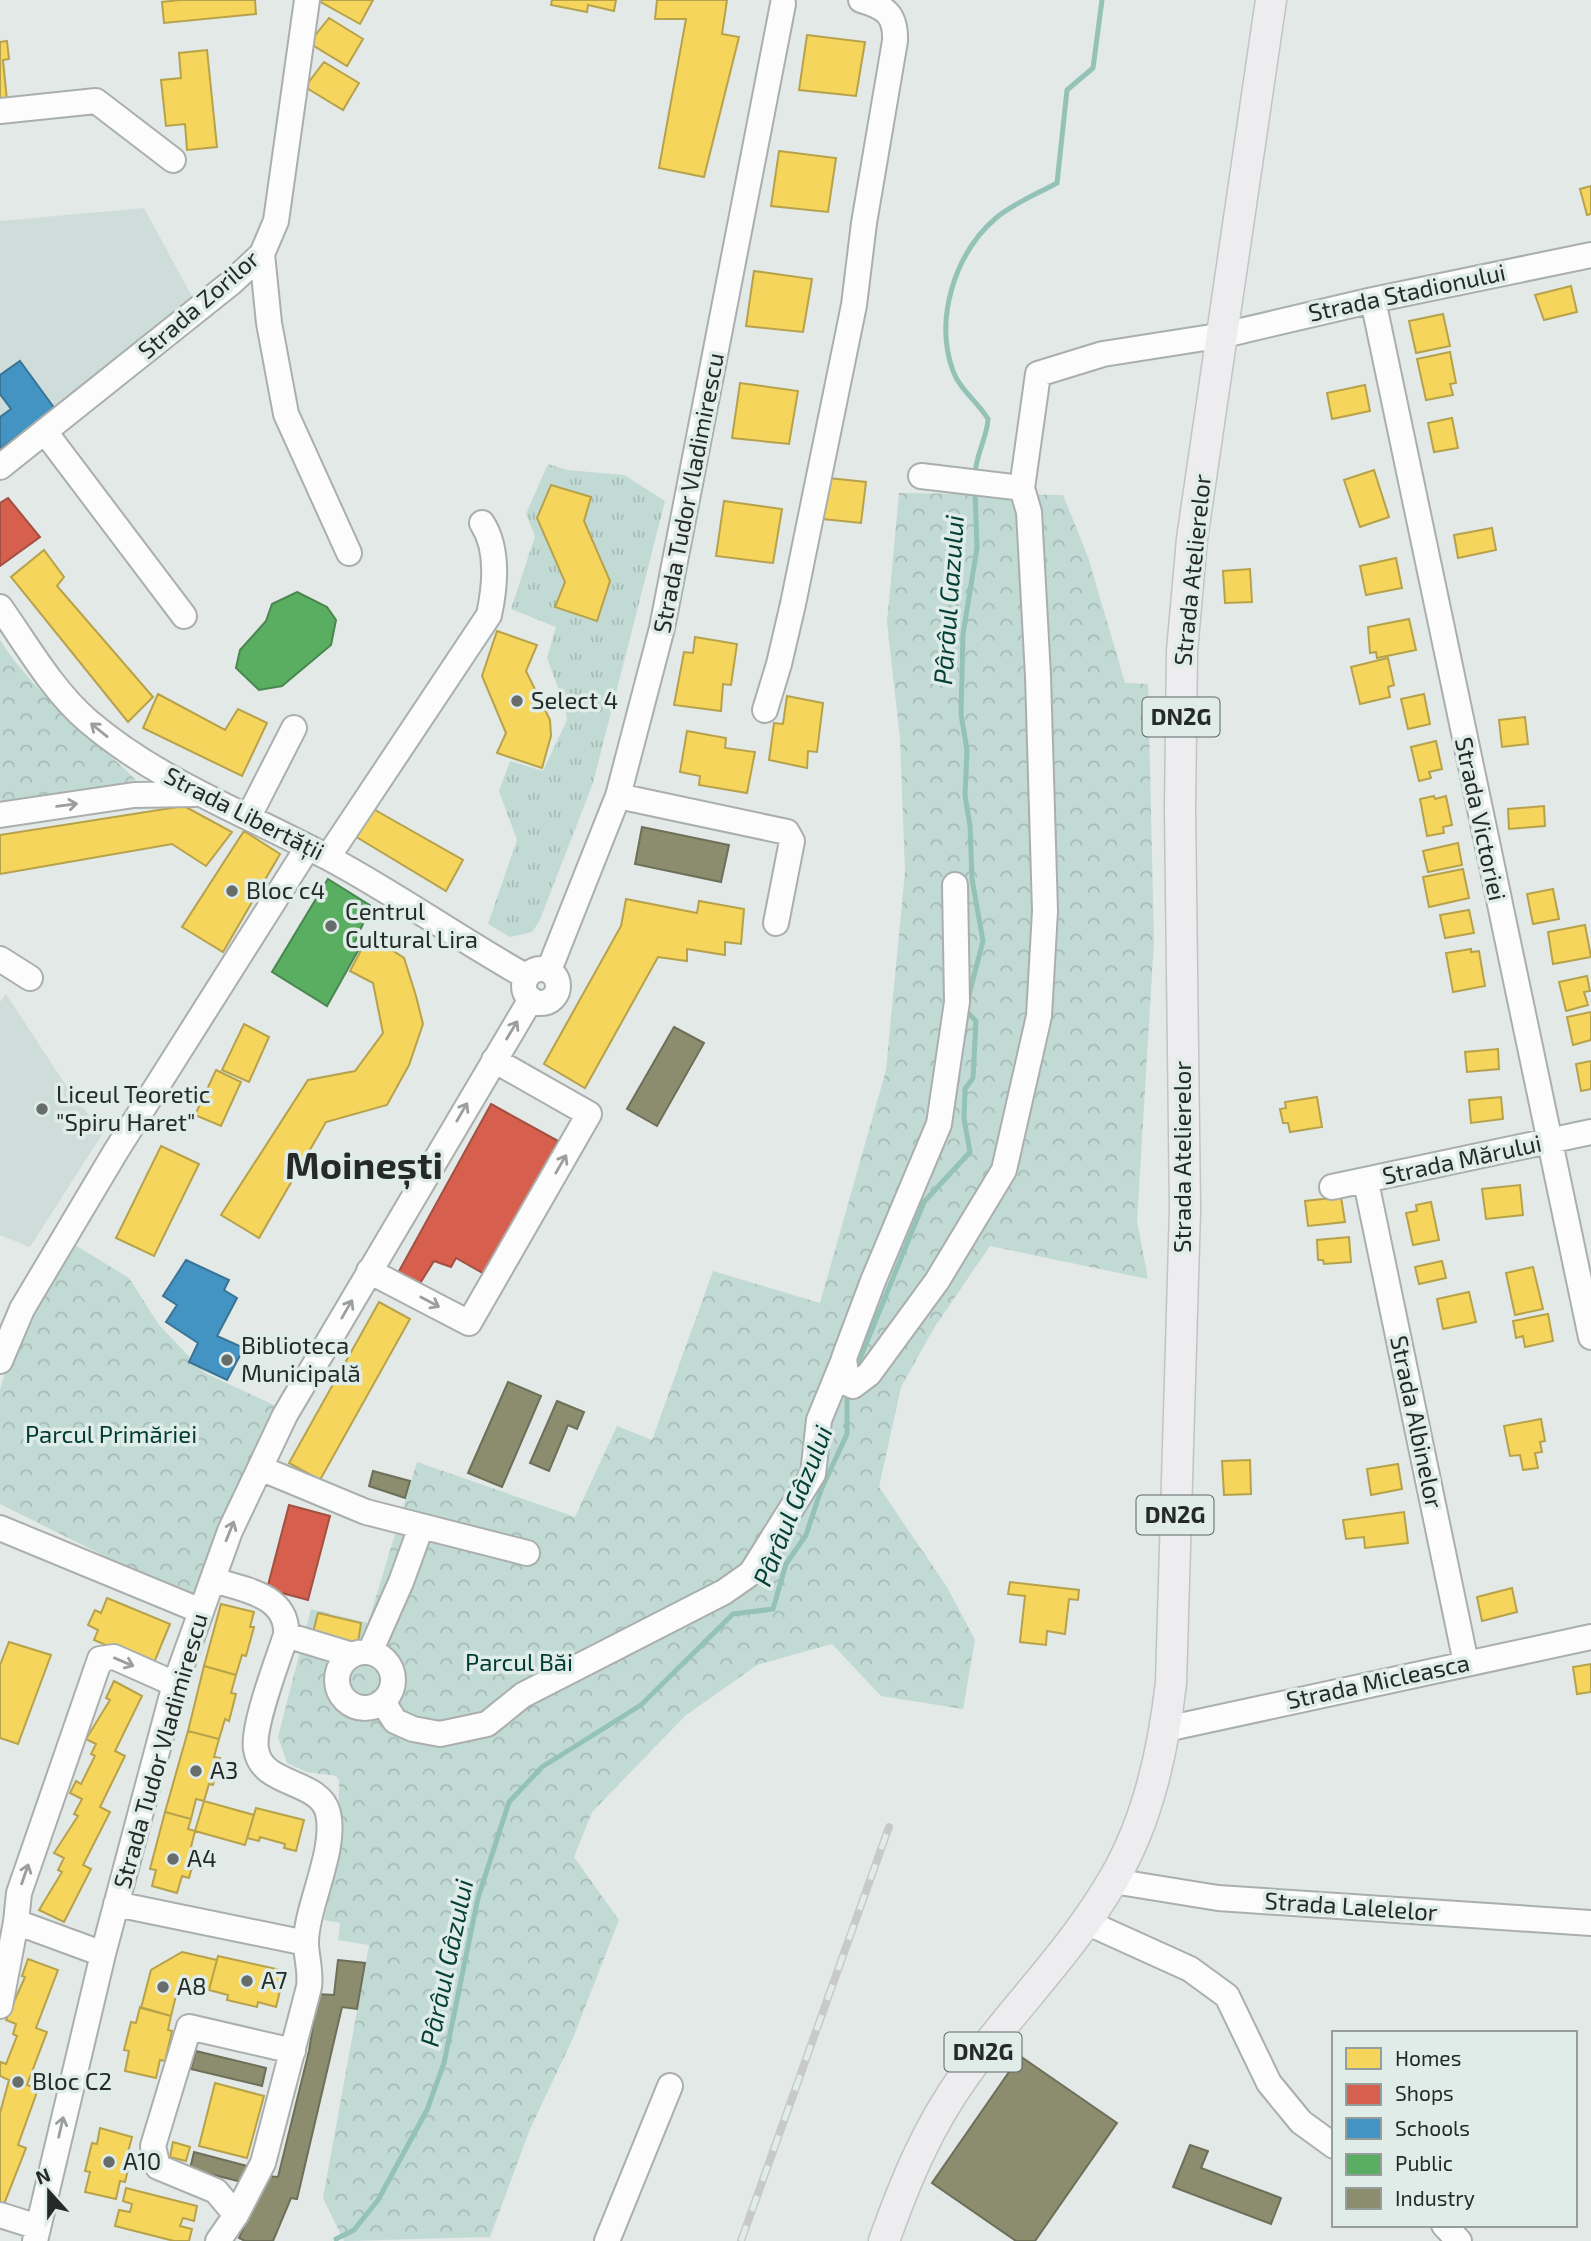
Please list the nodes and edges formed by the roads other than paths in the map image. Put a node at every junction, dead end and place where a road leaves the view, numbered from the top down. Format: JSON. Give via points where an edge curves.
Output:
{"nodes":[{"id":1,"x":307,"y":0,"type":"edge"},
{"id":2,"x":1271,"y":0,"type":"edge"},
{"id":3,"x":782,"y":1,"type":"edge"},
{"id":4,"x":874,"y":2,"type":"edge"},
{"id":5,"x":0,"y":111,"type":"edge"},
{"id":6,"x":173,"y":160,"type":"dead end"},
{"id":7,"x":262,"y":254,"type":"junction"},
{"id":8,"x":1591,"y":255,"type":"edge"},
{"id":9,"x":1373,"y":300,"type":"junction"},
{"id":10,"x":1224,"y":335,"type":"junction"},
{"id":11,"x":45,"y":432,"type":"junction"},
{"id":12,"x":0,"y":467,"type":"edge"},
{"id":13,"x":921,"y":476,"type":"dead end"},
{"id":14,"x":1022,"y":488,"type":"junction"},
{"id":15,"x":482,"y":523,"type":"dead end"},
{"id":16,"x":349,"y":553,"type":"dead end"},
{"id":17,"x":0,"y":607,"type":"edge"},
{"id":18,"x":184,"y":616,"type":"dead end"},
{"id":19,"x":765,"y":710,"type":"dead end"},
{"id":20,"x":294,"y":728,"type":"dead end"},
{"id":21,"x":137,"y":758,"type":"junction"},
{"id":22,"x":197,"y":794,"type":"junction"},
{"id":23,"x":134,"y":795,"type":"junction"},
{"id":24,"x":618,"y":796,"type":"junction"},
{"id":25,"x":0,"y":815,"type":"edge"},
{"id":26,"x":249,"y":816,"type":"junction"},
{"id":27,"x":318,"y":852,"type":"junction"},
{"id":28,"x":955,"y":884,"type":"dead end"},
{"id":29,"x":776,"y":923,"type":"dead end"},
{"id":30,"x":0,"y":959,"type":"edge"},
{"id":31,"x":30,"y":978,"type":"dead end"},
{"id":32,"x":535,"y":982,"type":"junction"},
{"id":33,"x":494,"y":1060,"type":"junction"},
{"id":34,"x":1591,"y":1132,"type":"edge"},
{"id":35,"x":1549,"y":1141,"type":"junction"},
{"id":36,"x":1366,"y":1182,"type":"junction"},
{"id":37,"x":1332,"y":1187,"type":"dead end"},
{"id":38,"x":369,"y":1271,"type":"junction"},
{"id":39,"x":1591,"y":1337,"type":"edge"},
{"id":40,"x":844,"y":1358,"type":"junction"},
{"id":41,"x":0,"y":1361,"type":"edge"},
{"id":42,"x":260,"y":1468,"type":"junction"},
{"id":43,"x":421,"y":1527,"type":"junction"},
{"id":44,"x":0,"y":1528,"type":"edge"},
{"id":45,"x":527,"y":1553,"type":"dead end"},
{"id":46,"x":213,"y":1580,"type":"junction"},
{"id":47,"x":201,"y":1611,"type":"junction"},
{"id":48,"x":286,"y":1635,"type":"junction"},
{"id":49,"x":1591,"y":1637,"type":"edge"},
{"id":50,"x":361,"y":1654,"type":"junction"},
{"id":51,"x":1466,"y":1663,"type":"junction"},
{"id":52,"x":175,"y":1684,"type":"junction"},
{"id":53,"x":383,"y":1702,"type":"junction"},
{"id":54,"x":1166,"y":1729,"type":"junction"},
{"id":55,"x":1113,"y":1881,"type":"junction"},
{"id":56,"x":116,"y":1904,"type":"junction"},
{"id":57,"x":16,"y":1922,"type":"junction"},
{"id":58,"x":1084,"y":1922,"type":"junction"},
{"id":59,"x":1591,"y":1923,"type":"edge"},
{"id":60,"x":306,"y":1943,"type":"junction"},
{"id":61,"x":103,"y":1954,"type":"junction"},
{"id":62,"x":4,"y":1965,"type":"edge"},
{"id":63,"x":0,"y":2006,"type":"edge"},
{"id":64,"x":293,"y":2051,"type":"junction"},
{"id":65,"x":670,"y":2086,"type":"dead end"},
{"id":66,"x":1332,"y":2145,"type":"edge"},
{"id":67,"x":0,"y":2215,"type":"edge"},
{"id":68,"x":1446,"y":2227,"type":"edge"},
{"id":69,"x":227,"y":2233,"type":"edge"},
{"id":70,"x":37,"y":2234,"type":"edge"},
{"id":71,"x":607,"y":2241,"type":"edge"},
{"id":72,"x":884,"y":2241,"type":"edge"},
{"id":73,"x":1459,"y":2241,"type":"edge"}],
"edges":[{"from":1,"to":7,"type":"street","name":"Strada Zorilor","via":[[280,202]]},
{"from":2,"to":10,"type":"main road","name":"Strada Atelierelor","number":"DN2G"},
{"from":3,"to":24,"type":"street","name":"Strada Tudor Vladimirescu","via":[[662,628]]},
{"from":4,"to":19,"type":"street","via":[[891,14],[895,41],[854,305],[790,616]]},
{"from":5,"to":6,"type":"street","via":[[96,101]]},
{"from":7,"to":11,"type":"street","name":"Strada Zorilor"},
{"from":7,"to":16,"type":"street","via":[[286,414]]},
{"from":8,"to":9,"type":"street","name":"Strada Stadionului"},
{"from":9,"to":10,"type":"street","name":"Strada Stadionului"},
{"from":9,"to":35,"type":"street","name":"Strada Victoriei"},
{"from":10,"to":14,"type":"street","name":"Strada Stadionului","via":[[1103,354],[1038,374]]},
{"from":10,"to":54,"type":"main road","name":"Strada Atelierelor","number":"DN2G","via":[[1192,539],[1182,650],[1185,1210]]},
{"from":11,"to":12,"type":"street","name":"Strada Zorilor"},
{"from":11,"to":18,"type":"street"},
{"from":13,"to":14,"type":"street"},
{"from":14,"to":40,"type":"street","via":[[1029,512],[1038,676],[1045,911],[1039,1016],[1004,1170],[937,1281],[869,1374],[850,1385]]},
{"from":15,"to":27,"type":"street","via":[[496,582],[489,615]]},
{"from":21,"to":17,"type":"street","name":"Strada Libertății","one_way":true,"via":[[85,718]]},
{"from":20,"to":26,"type":"street"},
{"from":21,"to":22,"type":"street","name":"Strada Libertății"},
{"from":21,"to":23,"type":"street","via":[[142,784]]},
{"from":22,"to":23,"type":"street"},
{"from":22,"to":26,"type":"street","name":"Strada Libertății"},
{"from":25,"to":23,"type":"street","one_way":true},
{"from":24,"to":29,"type":"street","via":[[787,832],[792,841]]},
{"from":24,"to":32,"type":"street","name":"Strada Tudor Vladimirescu"},
{"from":26,"to":27,"type":"street","name":"Strada Libertății"},
{"from":27,"to":32,"type":"street","name":"Strada Libertății"},
{"from":27,"to":41,"type":"street","via":[[109,1163],[22,1309]]},
{"from":28,"to":40,"type":"street","via":[[957,1002],[939,1124]]},
{"from":30,"to":31,"type":"street"},
{"from":33,"to":32,"type":"street","name":"Strada Tudor Vladimirescu","one_way":true},
{"from":38,"to":33,"type":"street","name":"Strada Tudor Vladimirescu","one_way":true},
{"from":38,"to":33,"type":"street","one_way":true,"via":[[469,1323],[589,1114]]},
{"from":34,"to":35,"type":"street","name":"Strada Mărului"},
{"from":35,"to":36,"type":"street","name":"Strada Mărului"},
{"from":35,"to":39,"type":"street","name":"Strada Victoriei"},
{"from":36,"to":37,"type":"street","name":"Strada Mărului"},
{"from":36,"to":51,"type":"street","name":"Strada Albinelor"},
{"from":42,"to":38,"type":"street","name":"Strada Tudor Vladimirescu","one_way":true,"via":[[285,1415]]},
{"from":40,"to":53,"type":"street","via":[[819,1420],[813,1474],[751,1573],[724,1592],[523,1695],[487,1724],[440,1734],[413,1729],[396,1721]]},
{"from":42,"to":43,"type":"street","via":[[333,1500]]},
{"from":46,"to":42,"type":"street","name":"Strada Tudor Vladimirescu","one_way":true},
{"from":43,"to":45,"type":"street"},
{"from":43,"to":50,"type":"street","via":[[401,1582]]},
{"from":44,"to":47,"type":"street"},
{"from":46,"to":47,"type":"street","name":"Strada Tudor Vladimirescu"},
{"from":46,"to":48,"type":"street","via":[[269,1599],[285,1620]]},
{"from":47,"to":52,"type":"street","name":"Strada Tudor Vladimirescu"},
{"from":48,"to":50,"type":"street"},
{"from":48,"to":60,"type":"street","via":[[255,1746],[271,1773],[316,1796],[328,1814]]},
{"from":49,"to":51,"type":"street","name":"Strada Micleasca"},
{"from":50,"to":53,"type":"street","via":[[386,1661],[391,1669],[393,1687]]},
{"from":50,"to":53,"type":"street","via":[[340,1669],[337,1678],[342,1696],[366,1709]]},
{"from":51,"to":54,"type":"street","name":"Strada Micleasca"},
{"from":52,"to":56,"type":"street","name":"Strada Tudor Vladimirescu"},
{"from":57,"to":52,"type":"street","one_way":true,"via":[[19,1893],[100,1659],[114,1657]]},
{"from":54,"to":55,"type":"main road","name":"Strada Atelierelor","number":"DN2G","via":[[1144,1807]]},
{"from":55,"to":58,"type":"main road","name":"Strada Atelierelor","number":"DN2G"},
{"from":55,"to":59,"type":"street","name":"Strada Lalelelor","via":[[1218,1898]]},
{"from":56,"to":60,"type":"street"},
{"from":56,"to":61,"type":"street","name":"Strada Tudor Vladimirescu"},
{"from":57,"to":61,"type":"street"},
{"from":57,"to":62,"type":"street"},
{"from":58,"to":66,"type":"street","via":[[1190,1969],[1227,1996],[1269,2083],[1301,2122]]},
{"from":58,"to":72,"type":"main road","name":"Strada Atelierelor","number":"DN2G","via":[[965,2075],[939,2116],[917,2154]]},
{"from":60,"to":64,"type":"street","via":[[310,1979]]},
{"from":70,"to":61,"type":"street","name":"Strada Tudor Vladimirescu","one_way":true},
{"from":62,"to":63,"type":"street"},
{"from":64,"to":69,"type":"street","via":[[263,2163]]},
{"from":64,"to":69,"type":"street","via":[[189,2027],[153,2146],[158,2167],[216,2191]]},
{"from":65,"to":71,"type":"street"},
{"from":67,"to":70,"type":"street"},
{"from":68,"to":73,"type":"street"}]}
